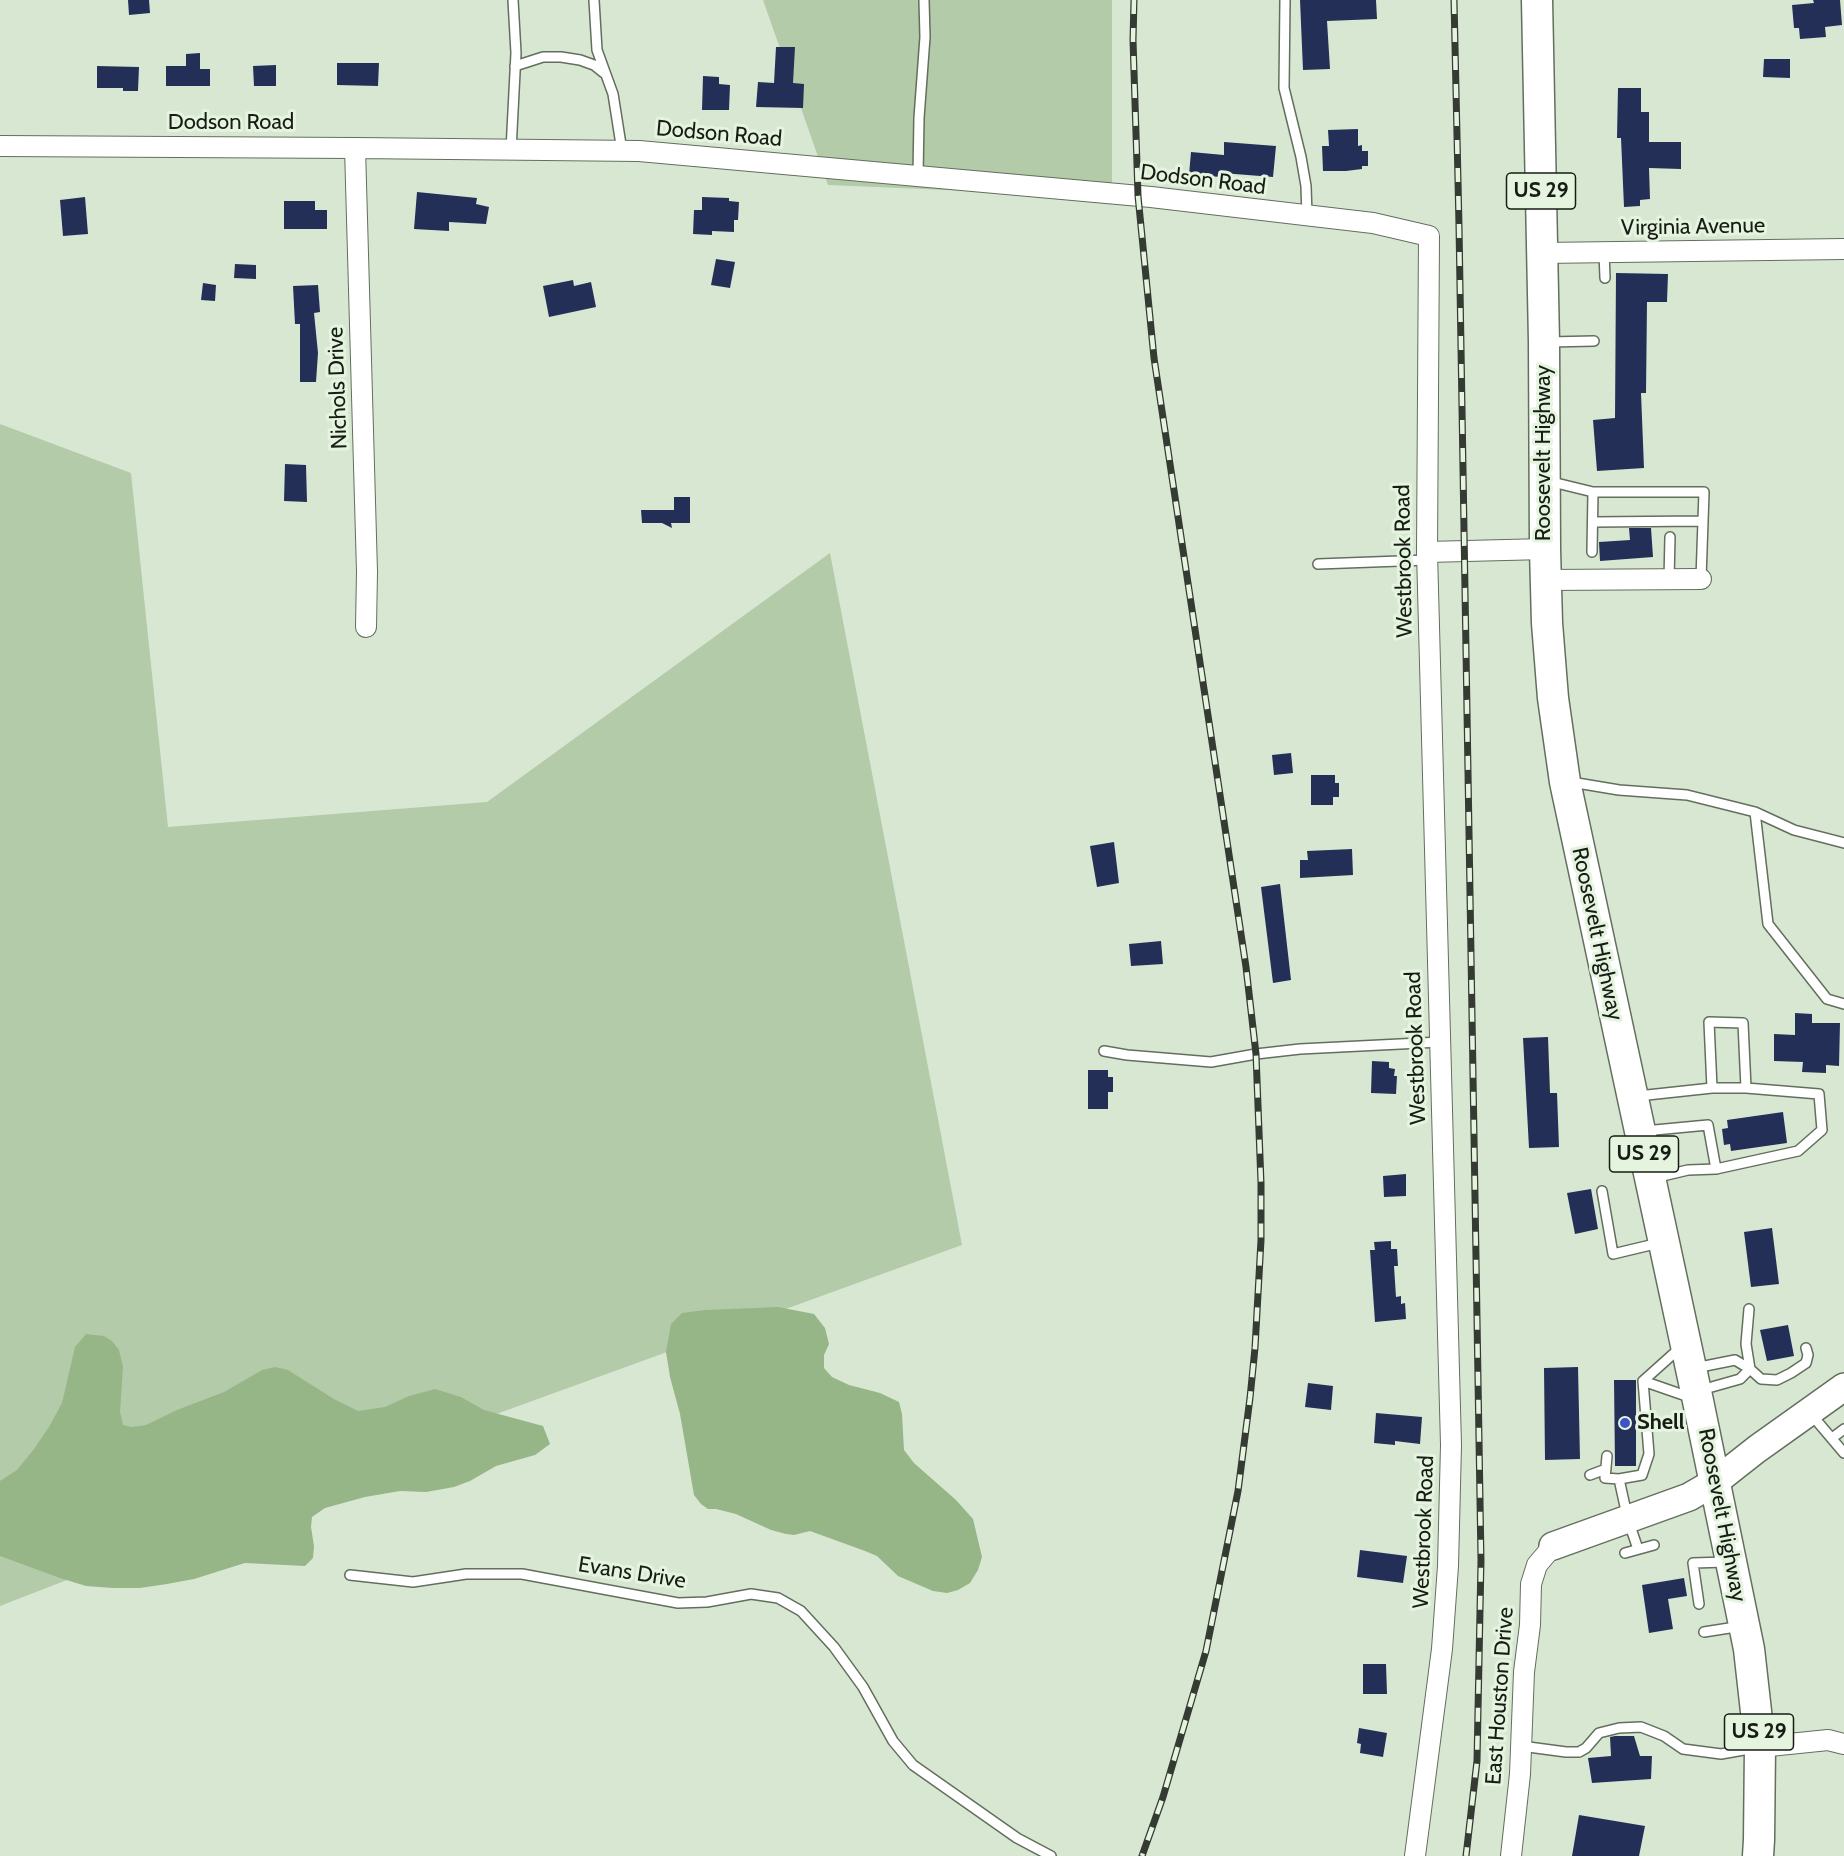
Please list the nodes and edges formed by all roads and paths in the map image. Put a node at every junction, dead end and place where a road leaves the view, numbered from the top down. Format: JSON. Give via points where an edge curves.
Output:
{"nodes":[{"id":1,"x":513,"y":0,"type":"edge"},
{"id":2,"x":594,"y":0,"type":"edge"},
{"id":3,"x":924,"y":0,"type":"edge"},
{"id":4,"x":1285,"y":0,"type":"edge"},
{"id":5,"x":1537,"y":0,"type":"edge"},
{"id":6,"x":515,"y":66,"type":"junction"},
{"id":7,"x":604,"y":73,"type":"junction"},
{"id":8,"x":0,"y":147,"type":"edge"},
{"id":9,"x":355,"y":148,"type":"junction"},
{"id":10,"x":510,"y":150,"type":"junction"},
{"id":11,"x":622,"y":151,"type":"junction"},
{"id":12,"x":918,"y":176,"type":"junction"},
{"id":13,"x":1307,"y":216,"type":"junction"},
{"id":14,"x":1429,"y":236,"type":"joint"},
{"id":15,"x":1844,"y":249,"type":"edge"},
{"id":16,"x":1604,"y":252,"type":"junction"},
{"id":17,"x":1542,"y":253,"type":"junction"},
{"id":18,"x":1605,"y":278,"type":"dead end"},
{"id":19,"x":1594,"y":341,"type":"dead end"},
{"id":20,"x":1544,"y":342,"type":"junction"},
{"id":21,"x":1545,"y":481,"type":"junction"},
{"id":22,"x":1593,"y":492,"type":"junction"},
{"id":23,"x":1702,"y":521,"type":"junction"},
{"id":24,"x":1593,"y":522,"type":"junction"},
{"id":25,"x":1670,"y":537,"type":"dead end"},
{"id":26,"x":1545,"y":549,"type":"junction"},
{"id":27,"x":1592,"y":552,"type":"dead end"},
{"id":28,"x":1427,"y":556,"type":"junction"},
{"id":29,"x":1318,"y":564,"type":"dead end"},
{"id":30,"x":1701,"y":579,"type":"joint"},
{"id":31,"x":1546,"y":580,"type":"junction"},
{"id":32,"x":1669,"y":580,"type":"junction"},
{"id":33,"x":366,"y":627,"type":"dead end"},
{"id":34,"x":1565,"y":782,"type":"junction"},
{"id":35,"x":1755,"y":812,"type":"junction"},
{"id":36,"x":1844,"y":843,"type":"edge"},
{"id":37,"x":1844,"y":1004,"type":"edge"},
{"id":38,"x":1440,"y":1042,"type":"junction"},
{"id":39,"x":1104,"y":1051,"type":"dead end"},
{"id":40,"x":1712,"y":1088,"type":"junction"},
{"id":41,"x":1746,"y":1088,"type":"junction"},
{"id":42,"x":1632,"y":1096,"type":"junction"},
{"id":43,"x":1640,"y":1132,"type":"junction"},
{"id":44,"x":1716,"y":1169,"type":"junction"},
{"id":45,"x":1650,"y":1179,"type":"junction"},
{"id":46,"x":1602,"y":1191,"type":"dead end"},
{"id":47,"x":1663,"y":1242,"type":"junction"},
{"id":48,"x":1749,"y":1309,"type":"dead end"},
{"id":49,"x":1806,"y":1348,"type":"dead end"},
{"id":50,"x":1750,"y":1369,"type":"junction"},
{"id":51,"x":1693,"y":1376,"type":"junction"},
{"id":52,"x":1643,"y":1382,"type":"junction"},
{"id":53,"x":1844,"y":1387,"type":"edge"},
{"id":54,"x":1810,"y":1411,"type":"junction"},
{"id":55,"x":1844,"y":1428,"type":"edge"},
{"id":56,"x":1832,"y":1438,"type":"junction"},
{"id":57,"x":1844,"y":1454,"type":"edge"},
{"id":58,"x":1607,"y":1455,"type":"dead end"},
{"id":59,"x":1606,"y":1469,"type":"junction"},
{"id":60,"x":1590,"y":1475,"type":"dead end"},
{"id":61,"x":1619,"y":1479,"type":"junction"},
{"id":62,"x":1715,"y":1482,"type":"junction"},
{"id":63,"x":1628,"y":1520,"type":"junction"},
{"id":64,"x":1654,"y":1545,"type":"dead end"},
{"id":65,"x":1553,"y":1546,"type":"joint"},
{"id":66,"x":1638,"y":1549,"type":"junction"},
{"id":67,"x":1625,"y":1553,"type":"dead end"},
{"id":68,"x":1732,"y":1562,"type":"junction"},
{"id":69,"x":350,"y":1575,"type":"dead end"},
{"id":70,"x":1699,"y":1604,"type":"dead end"},
{"id":71,"x":1744,"y":1626,"type":"junction"},
{"id":72,"x":1704,"y":1632,"type":"dead end"},
{"id":73,"x":1844,"y":1744,"type":"edge"},
{"id":74,"x":1521,"y":1746,"type":"junction"},
{"id":75,"x":1760,"y":1747,"type":"junction"},
{"id":76,"x":1052,"y":1856,"type":"edge"},
{"id":77,"x":1415,"y":1856,"type":"edge"},
{"id":78,"x":1511,"y":1856,"type":"edge"},
{"id":79,"x":1758,"y":1856,"type":"edge"}],
"edges":[{"from":1,"to":6,"type":"lane"},
{"from":2,"to":7,"type":"lane","via":[[597,50]]},
{"from":3,"to":12,"type":"lane"},
{"from":4,"to":13,"type":"lane","via":[[1284,88],[1301,157]]},
{"from":5,"to":17,"type":"main road","name":"Roosevelt Highway","number":"US 29"},
{"from":6,"to":7,"type":"lane","via":[[543,57],[561,57],[594,65]]},
{"from":6,"to":10,"type":"lane"},
{"from":7,"to":11,"type":"lane","via":[[613,94]]},
{"from":8,"to":9,"type":"street","name":"Dodson Road"},
{"from":9,"to":10,"type":"street","name":"Dodson Road"},
{"from":9,"to":33,"type":"street","name":"Nichols Drive"},
{"from":10,"to":11,"type":"street","name":"Dodson Road"},
{"from":11,"to":12,"type":"street","name":"Dodson Road"},
{"from":12,"to":13,"type":"street","name":"Dodson Road"},
{"from":13,"to":14,"type":"street","name":"Dodson Road","via":[[1373,223]]},
{"from":14,"to":28,"type":"street","name":"Westbrook Road"},
{"from":15,"to":16,"type":"street","name":"Virginia Avenue"},
{"from":16,"to":17,"type":"street","name":"Virginia Avenue"},
{"from":16,"to":18,"type":"lane"},
{"from":17,"to":20,"type":"main road","name":"Roosevelt Highway","number":"US 29"},
{"from":19,"to":20,"type":"lane"},
{"from":20,"to":21,"type":"main road","name":"Roosevelt Highway","number":"US 29"},
{"from":21,"to":22,"type":"lane"},
{"from":21,"to":26,"type":"main road","name":"Roosevelt Highway","number":"US 29"},
{"from":22,"to":23,"type":"lane","via":[[1704,492]]},
{"from":22,"to":24,"type":"lane"},
{"from":23,"to":24,"type":"lane"},
{"from":23,"to":30,"type":"lane"},
{"from":24,"to":27,"type":"lane"},
{"from":25,"to":32,"type":"lane"},
{"from":26,"to":28,"type":"street"},
{"from":26,"to":31,"type":"main road","name":"Roosevelt Highway","number":"US 29"},
{"from":28,"to":29,"type":"lane"},
{"from":28,"to":38,"type":"street","name":"Westbrook Road"},
{"from":30,"to":32,"type":"street"},
{"from":31,"to":32,"type":"street"},
{"from":31,"to":34,"type":"main road","name":"Roosevelt Highway","number":"US 29","via":[[1553,698]]},
{"from":34,"to":35,"type":"lane","via":[[1688,795]]},
{"from":34,"to":42,"type":"main road","name":"Roosevelt Highway","number":"US 29"},
{"from":35,"to":36,"type":"lane","via":[[1794,830]]},
{"from":35,"to":37,"type":"lane","via":[[1768,924],[1827,999]]},
{"from":38,"to":39,"type":"lane","via":[[1300,1049],[1210,1062]]},
{"from":38,"to":77,"type":"street","name":"Westbrook Road","via":[[1452,1445],[1442,1649]]},
{"from":40,"to":41,"type":"lane"},
{"from":40,"to":41,"type":"lane","via":[[1708,1022],[1743,1023]]},
{"from":40,"to":42,"type":"lane"},
{"from":41,"to":44,"type":"lane","via":[[1819,1094],[1822,1130],[1798,1151]]},
{"from":42,"to":43,"type":"main road","name":"Roosevelt Highway","number":"US 29"},
{"from":43,"to":44,"type":"lane","via":[[1707,1125]]},
{"from":43,"to":45,"type":"main road","name":"Roosevelt Highway","number":"US 29"},
{"from":44,"to":45,"type":"lane","via":[[1688,1170]]},
{"from":45,"to":47,"type":"main road","name":"Roosevelt Highway","number":"US 29"},
{"from":46,"to":47,"type":"lane","via":[[1613,1254]]},
{"from":47,"to":51,"type":"main road","name":"Roosevelt Highway","number":"US 29"},
{"from":48,"to":50,"type":"lane","via":[[1746,1344]]},
{"from":49,"to":50,"type":"lane","via":[[1806,1363],[1777,1380],[1761,1379]]},
{"from":50,"to":51,"type":"lane","via":[[1740,1379]]},
{"from":50,"to":51,"type":"lane","via":[[1735,1360]]},
{"from":51,"to":52,"type":"lane"},
{"from":51,"to":52,"type":"lane"},
{"from":51,"to":62,"type":"main road","name":"Roosevelt Highway","number":"US 29"},
{"from":52,"to":61,"type":"lane","via":[[1649,1454],[1641,1475]]},
{"from":53,"to":54,"type":"street"},
{"from":54,"to":56,"type":"lane"},
{"from":54,"to":62,"type":"street"},
{"from":55,"to":56,"type":"lane"},
{"from":56,"to":57,"type":"lane"},
{"from":58,"to":59,"type":"lane"},
{"from":59,"to":60,"type":"lane"},
{"from":59,"to":61,"type":"lane","via":[[1605,1478]]},
{"from":61,"to":63,"type":"lane"},
{"from":62,"to":63,"type":"street","via":[[1689,1497]]},
{"from":62,"to":68,"type":"main road","name":"Roosevelt Highway","number":"US 29"},
{"from":63,"to":65,"type":"street"},
{"from":63,"to":66,"type":"lane"},
{"from":64,"to":66,"type":"lane"},
{"from":65,"to":74,"type":"street","name":"East Houston Drive","via":[[1537,1565],[1531,1584]]},
{"from":66,"to":67,"type":"lane"},
{"from":68,"to":70,"type":"lane","via":[[1693,1563]]},
{"from":68,"to":71,"type":"main road","name":"Roosevelt Highway","number":"US 29"},
{"from":69,"to":76,"type":"lane","name":"Evans Drive","via":[[413,1582],[466,1574],[522,1574],[678,1603],[751,1594],[778,1598],[801,1611],[834,1647],[863,1687],[893,1741],[913,1765],[1017,1838]]},
{"from":71,"to":72,"type":"lane"},
{"from":71,"to":75,"type":"main road","name":"Roosevelt Highway","number":"US 29"},
{"from":73,"to":75,"type":"street","via":[[1828,1740]]},
{"from":74,"to":75,"type":"lane","via":[[1579,1752],[1599,1733],[1641,1727],[1683,1749],[1721,1754]]},
{"from":74,"to":78,"type":"street","name":"East Houston Drive"},
{"from":75,"to":79,"type":"main road","name":"Roosevelt Highway","number":"US 29"}]}
